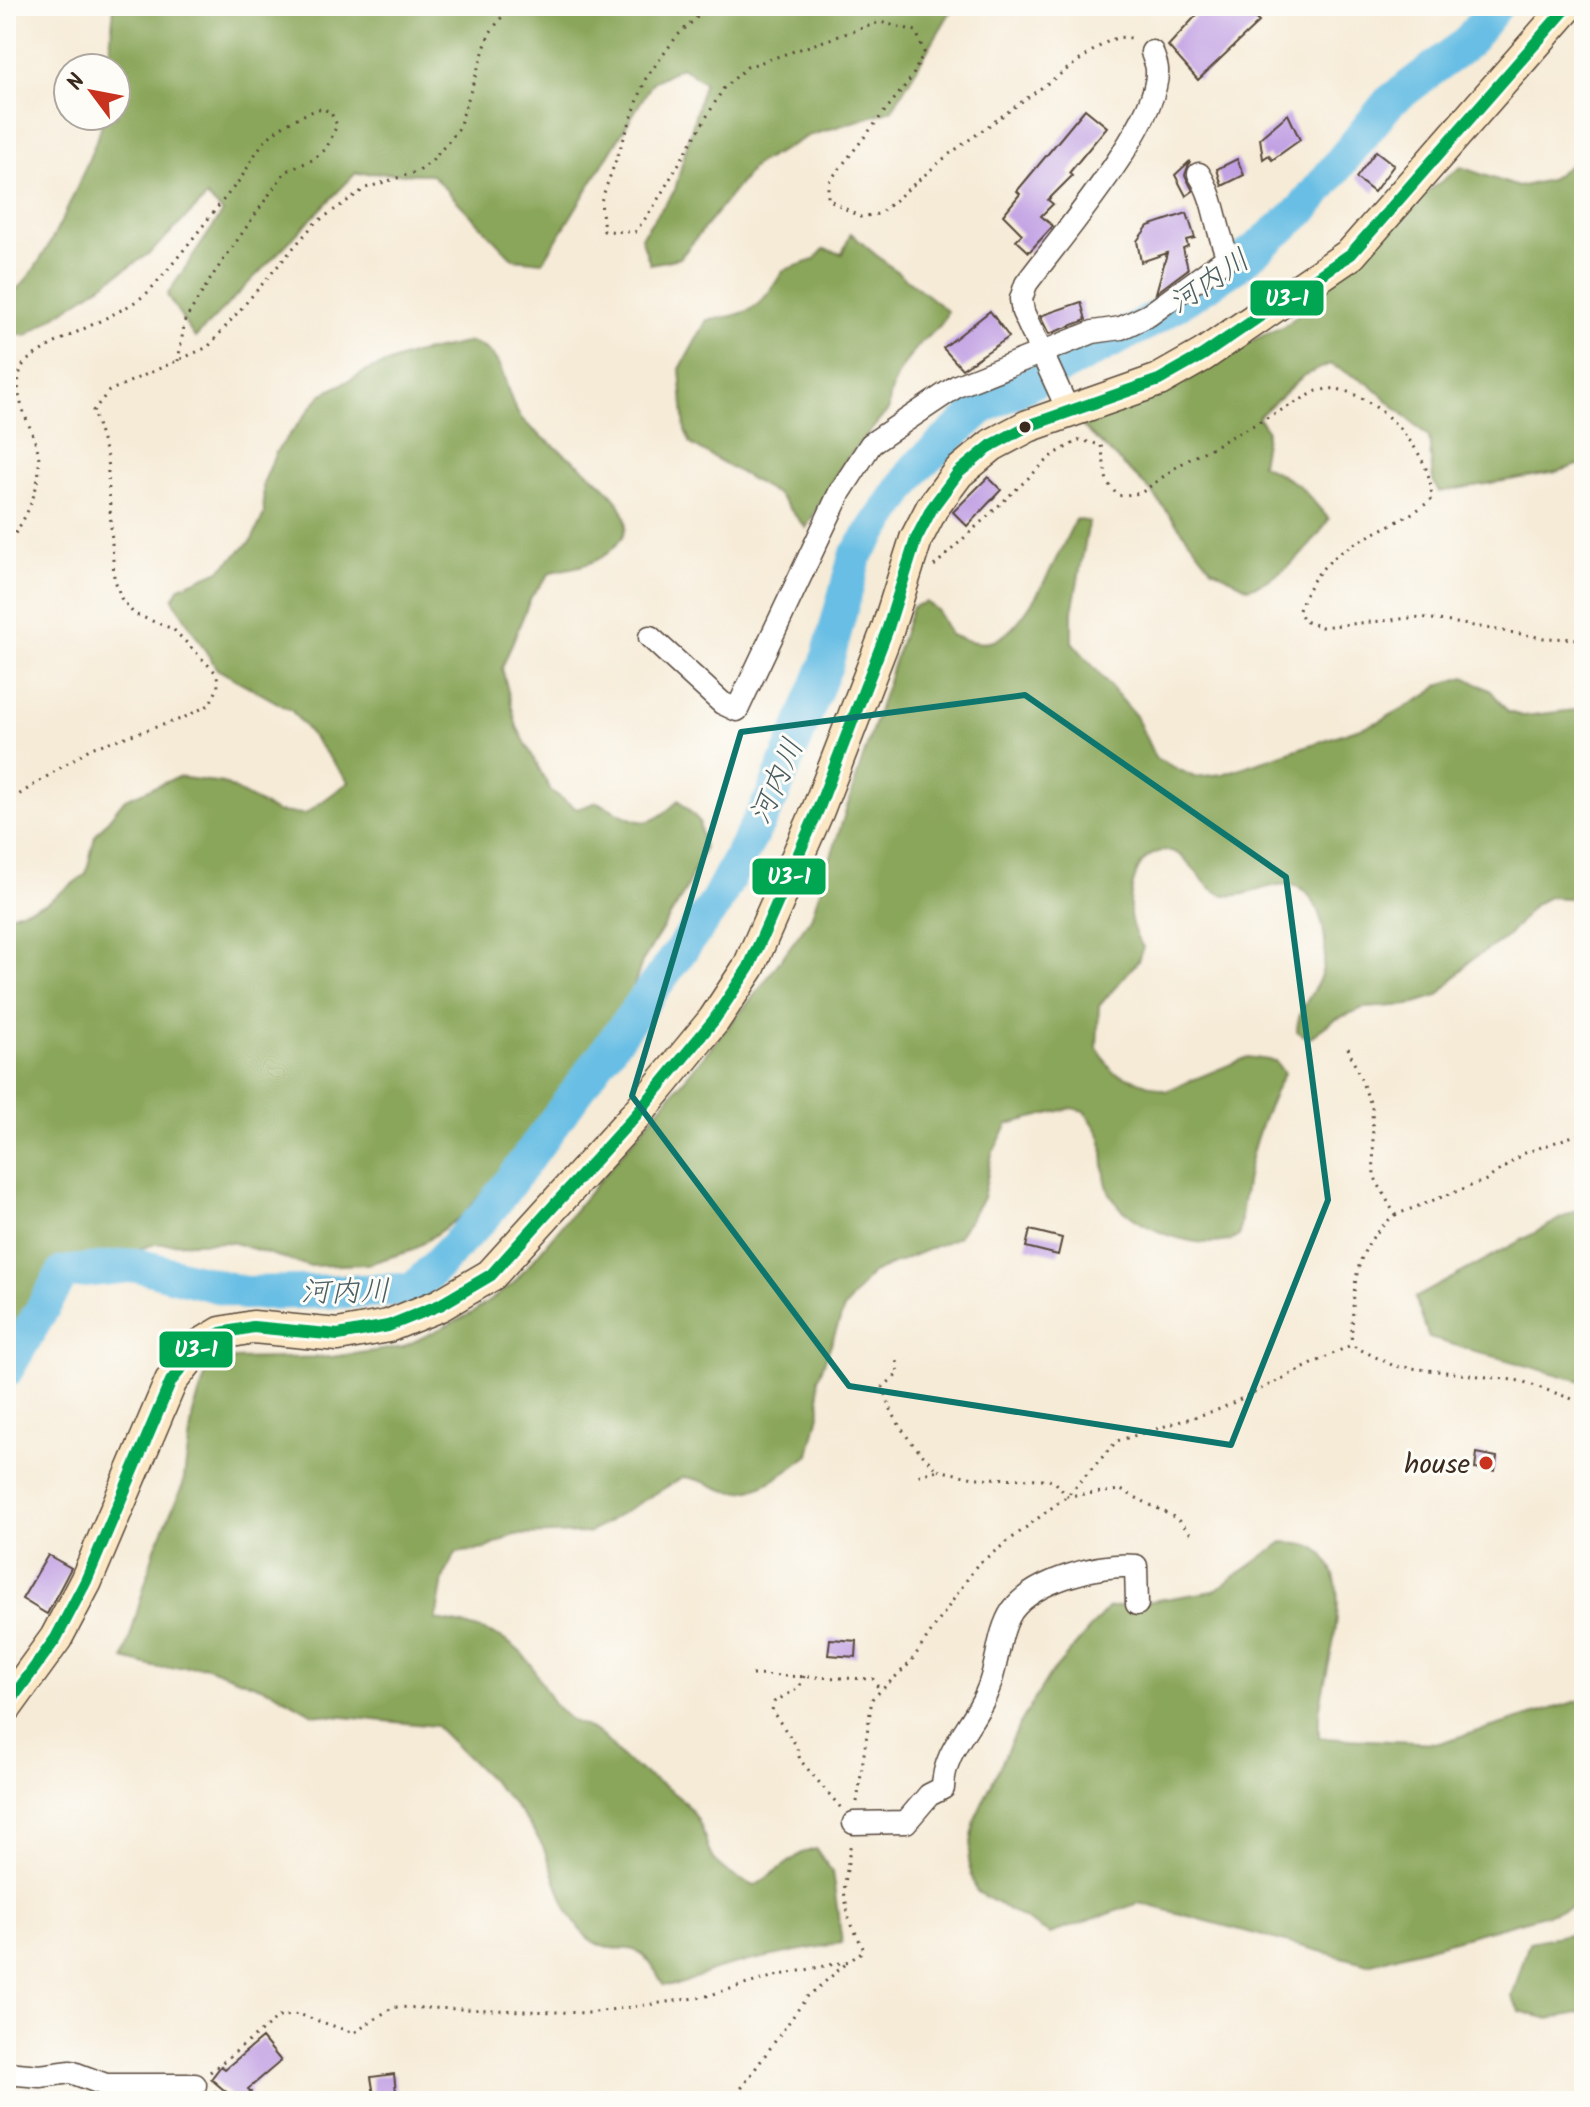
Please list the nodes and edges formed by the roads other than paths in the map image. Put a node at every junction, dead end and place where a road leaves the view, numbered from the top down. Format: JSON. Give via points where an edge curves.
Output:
{"nodes":[{"id":1,"x":1568,"y":6,"type":"edge"},
{"id":2,"x":1152,"y":52,"type":"road end"},
{"id":3,"x":1199,"y":174,"type":"dead end"},
{"id":4,"x":1044,"y":356,"type":"junction"},
{"id":5,"x":1064,"y":406,"type":"junction"},
{"id":6,"x":650,"y":637,"type":"dead end"},
{"id":7,"x":1137,"y":1604,"type":"dead end"},
{"id":8,"x":6,"y":1707,"type":"edge"},
{"id":9,"x":854,"y":1823,"type":"road end"},
{"id":10,"x":6,"y":2073,"type":"edge"},
{"id":11,"x":195,"y":2085,"type":"road end"}],
"edges":[{"from":1,"to":5,"type":"main road","via":[[1351,254],[1159,380]]},
{"from":2,"to":4,"type":"street","via":[[1157,70],[1150,104],[1130,141],[1026,284],[1023,312]]},
{"from":3,"to":4,"type":"street","via":[[1213,194],[1217,233],[1228,257],[1149,315],[1121,328],[1093,332]]},
{"from":4,"to":5,"type":"street"},
{"from":4,"to":6,"type":"street","via":[[957,386],[871,444],[840,492],[737,710],[722,703]]},
{"from":5,"to":8,"type":"main road","via":[[992,445],[958,473],[932,508],[792,872],[749,967],[714,1020],[491,1275],[440,1305],[388,1326],[338,1335],[253,1327],[221,1333],[199,1346],[171,1381],[86,1581],[56,1638]]},
{"from":7,"to":9,"type":"street","via":[[1136,1566],[1109,1564],[1029,1594],[1011,1612],[986,1694],[943,1768],[943,1788],[929,1795],[906,1822]]},
{"from":10,"to":11,"type":"street","via":[[71,2072],[106,2085]]}]}
